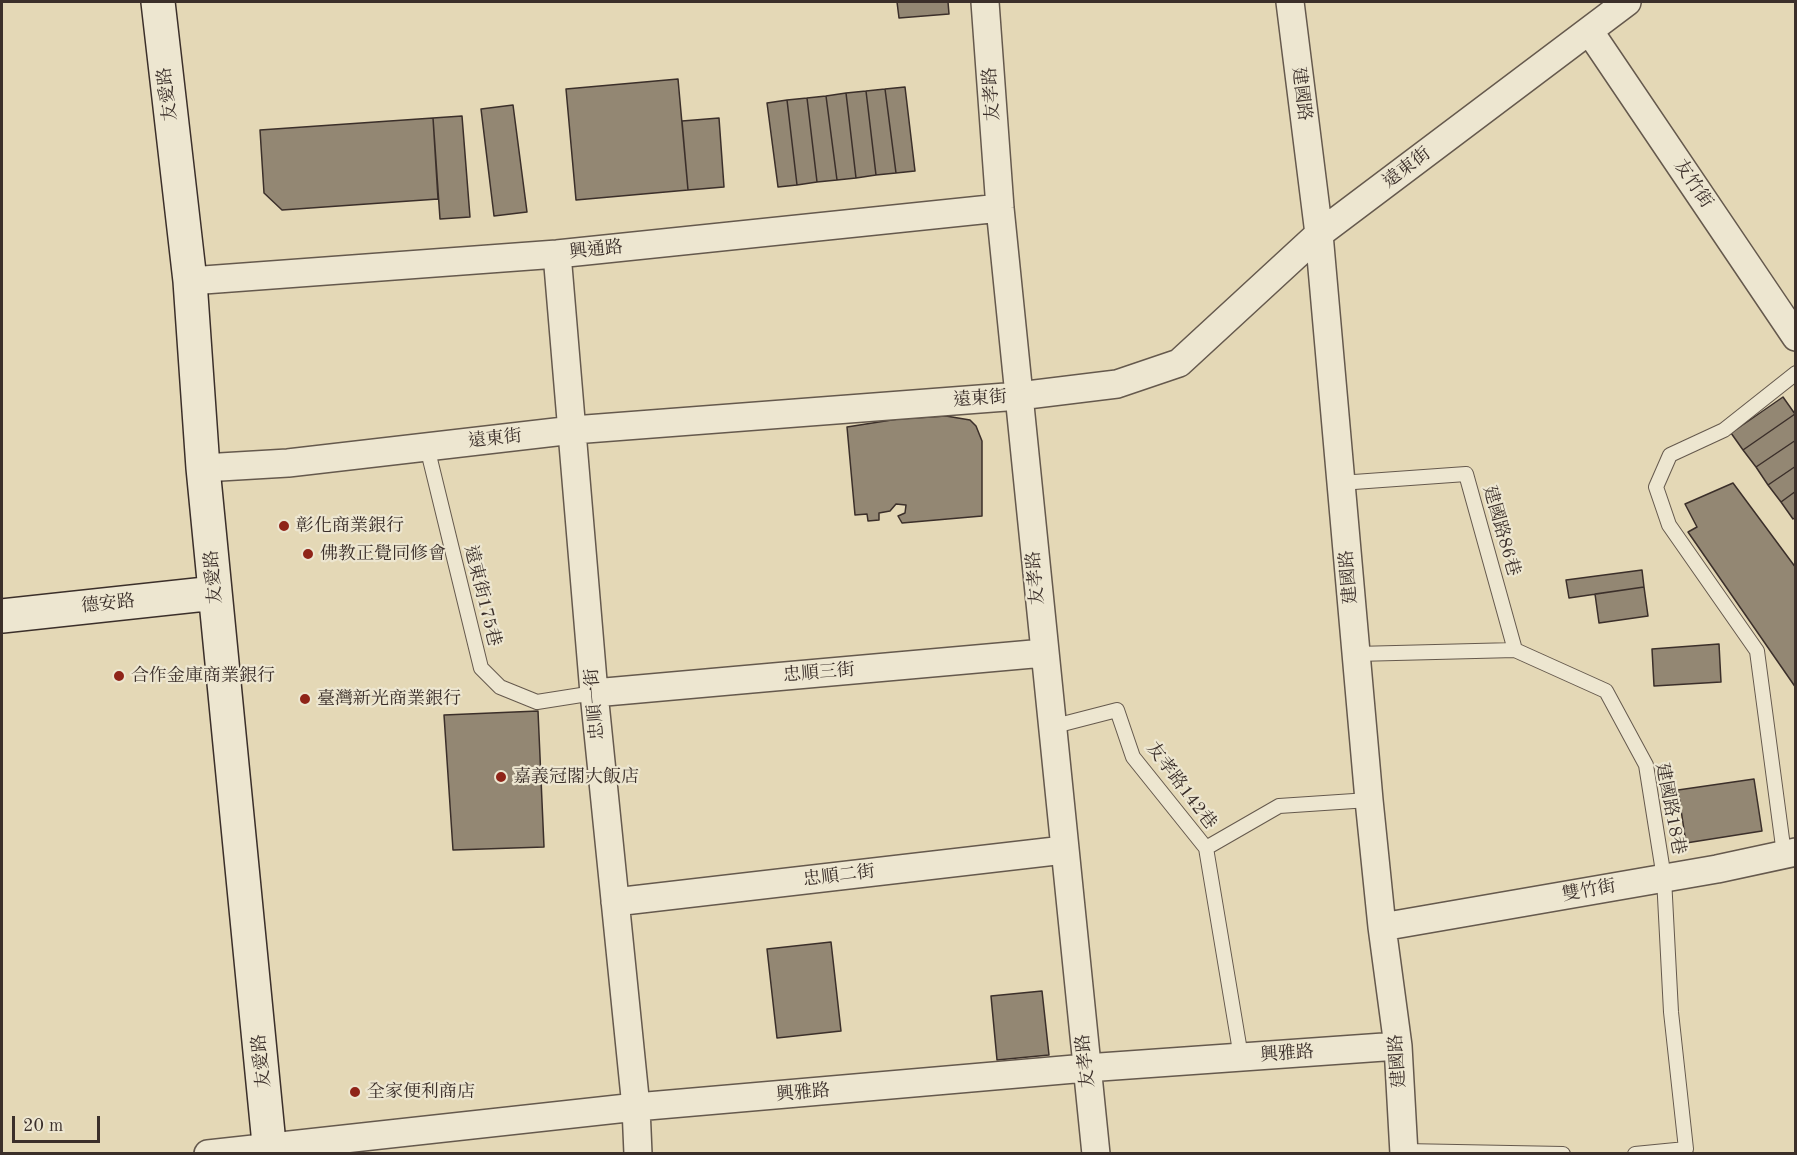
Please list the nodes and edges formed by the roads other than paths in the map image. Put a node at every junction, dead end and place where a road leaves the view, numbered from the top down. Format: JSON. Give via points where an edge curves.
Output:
{"nodes":[{"id":1,"x":158,"y":2,"type":"edge"},
{"id":2,"x":985,"y":2,"type":"edge"},
{"id":3,"x":1290,"y":2,"type":"edge"},
{"id":4,"x":1627,"y":2,"type":"edge"},
{"id":5,"x":1590,"y":32,"type":"junction"},
{"id":6,"x":1000,"y":208,"type":"junction"},
{"id":7,"x":1319,"y":234,"type":"junction"},
{"id":8,"x":557,"y":255,"type":"junction"},
{"id":9,"x":190,"y":281,"type":"junction"},
{"id":10,"x":1796,"y":337,"type":"edge"},
{"id":11,"x":1796,"y":373,"type":"edge"},
{"id":12,"x":1019,"y":396,"type":"junction"},
{"id":13,"x":573,"y":430,"type":"junction"},
{"id":14,"x":426,"y":447,"type":"junction"},
{"id":15,"x":203,"y":468,"type":"junction"},
{"id":16,"x":1340,"y":483,"type":"junction"},
{"id":17,"x":215,"y":593,"type":"junction"},
{"id":18,"x":2,"y":616,"type":"edge"},
{"id":19,"x":1515,"y":650,"type":"junction"},
{"id":20,"x":1044,"y":654,"type":"junction"},
{"id":21,"x":1356,"y":654,"type":"junction"},
{"id":22,"x":594,"y":693,"type":"junction"},
{"id":23,"x":1051,"y":727,"type":"junction"},
{"id":24,"x":1370,"y":800,"type":"junction"},
{"id":25,"x":1206,"y":848,"type":"junction"},
{"id":26,"x":1064,"y":850,"type":"junction"},
{"id":27,"x":1790,"y":853,"type":"edge"},
{"id":28,"x":1664,"y":878,"type":"junction"},
{"id":29,"x":615,"y":902,"type":"junction"},
{"id":30,"x":1382,"y":927,"type":"junction"},
{"id":31,"x":1398,"y":1046,"type":"junction"},
{"id":32,"x":1241,"y":1057,"type":"junction"},
{"id":33,"x":1086,"y":1068,"type":"junction"},
{"id":34,"x":636,"y":1107,"type":"junction"},
{"id":35,"x":270,"y":1149,"type":"edge"},
{"id":36,"x":1404,"y":1152,"type":"edge"},
{"id":37,"x":208,"y":1154,"type":"edge"},
{"id":38,"x":638,"y":1154,"type":"edge"},
{"id":39,"x":1096,"y":1154,"type":"edge"},
{"id":40,"x":1563,"y":1154,"type":"edge"},
{"id":41,"x":1635,"y":1154,"type":"edge"}],
"edges":[{"from":1,"to":9,"type":"street","name":"友愛路"},
{"from":2,"to":6,"type":"street","name":"友孝路"},
{"from":3,"to":7,"type":"street","name":"建國路"},
{"from":4,"to":5,"type":"street","name":"遠東街"},
{"from":5,"to":7,"type":"street","name":"遠東街"},
{"from":5,"to":10,"type":"street","name":"友竹街"},
{"from":6,"to":8,"type":"street","name":"興通路"},
{"from":6,"to":12,"type":"street","name":"友孝路"},
{"from":7,"to":12,"type":"street","name":"遠東街","via":[[1179,363],[1117,384]]},
{"from":7,"to":16,"type":"street","name":"建國路"},
{"from":8,"to":9,"type":"street","name":"興通路"},
{"from":8,"to":13,"type":"street","name":"忠順一街"},
{"from":9,"to":15,"type":"street","name":"友愛路"},
{"from":11,"to":27,"type":"lane","via":[[1724,430],[1670,455],[1656,487],[1669,525],[1756,651]]},
{"from":12,"to":13,"type":"street","name":"遠東街"},
{"from":12,"to":20,"type":"street","name":"友孝路"},
{"from":13,"to":14,"type":"street","name":"遠東街"},
{"from":13,"to":22,"type":"street","name":"忠順一街"},
{"from":14,"to":15,"type":"street","name":"遠東街"},
{"from":14,"to":22,"type":"lane","name":"遠東街175巷","via":[[481,668],[500,687],[537,702]]},
{"from":15,"to":17,"type":"street","name":"友愛路"},
{"from":16,"to":19,"type":"lane","name":"建國路86巷","via":[[1466,474]]},
{"from":16,"to":21,"type":"street","name":"建國路"},
{"from":17,"to":18,"type":"street","name":"德安路"},
{"from":17,"to":35,"type":"street","name":"友愛路"},
{"from":19,"to":21,"type":"lane","name":"建國路18巷"},
{"from":19,"to":28,"type":"lane","name":"建國路18巷","via":[[1606,691],[1646,765]]},
{"from":20,"to":22,"type":"street","name":"忠順三街"},
{"from":20,"to":23,"type":"street","name":"友孝路"},
{"from":21,"to":24,"type":"street","name":"建國路"},
{"from":22,"to":29,"type":"street","name":"忠順一街"},
{"from":23,"to":25,"type":"lane","name":"友孝路142巷","via":[[1117,710],[1133,757]]},
{"from":23,"to":26,"type":"street","name":"友孝路"},
{"from":24,"to":25,"type":"lane","via":[[1279,806]]},
{"from":24,"to":30,"type":"street","name":"建國路"},
{"from":25,"to":32,"type":"lane","name":"友孝路142巷"},
{"from":26,"to":29,"type":"street","name":"忠順二街"},
{"from":26,"to":33,"type":"street","name":"友孝路"},
{"from":27,"to":28,"type":"street","name":"雙竹街"},
{"from":28,"to":30,"type":"street","name":"雙竹街"},
{"from":28,"to":41,"type":"lane","name":"建國路18巷","via":[[1671,1012],[1686,1149]]},
{"from":29,"to":34,"type":"street","name":"忠順一街"},
{"from":30,"to":31,"type":"street","name":"建國路"},
{"from":31,"to":32,"type":"street","name":"興雅路"},
{"from":31,"to":36,"type":"street","name":"建國路"},
{"from":32,"to":33,"type":"street","name":"興雅路"},
{"from":33,"to":34,"type":"street","name":"興雅路"},
{"from":33,"to":39,"type":"street","name":"友孝路"},
{"from":34,"to":35,"type":"street","name":"興雅路"},
{"from":34,"to":38,"type":"street","name":"忠順一街"},
{"from":35,"to":37,"type":"street","name":"興雅路"},
{"from":36,"to":40,"type":"lane"}]}
